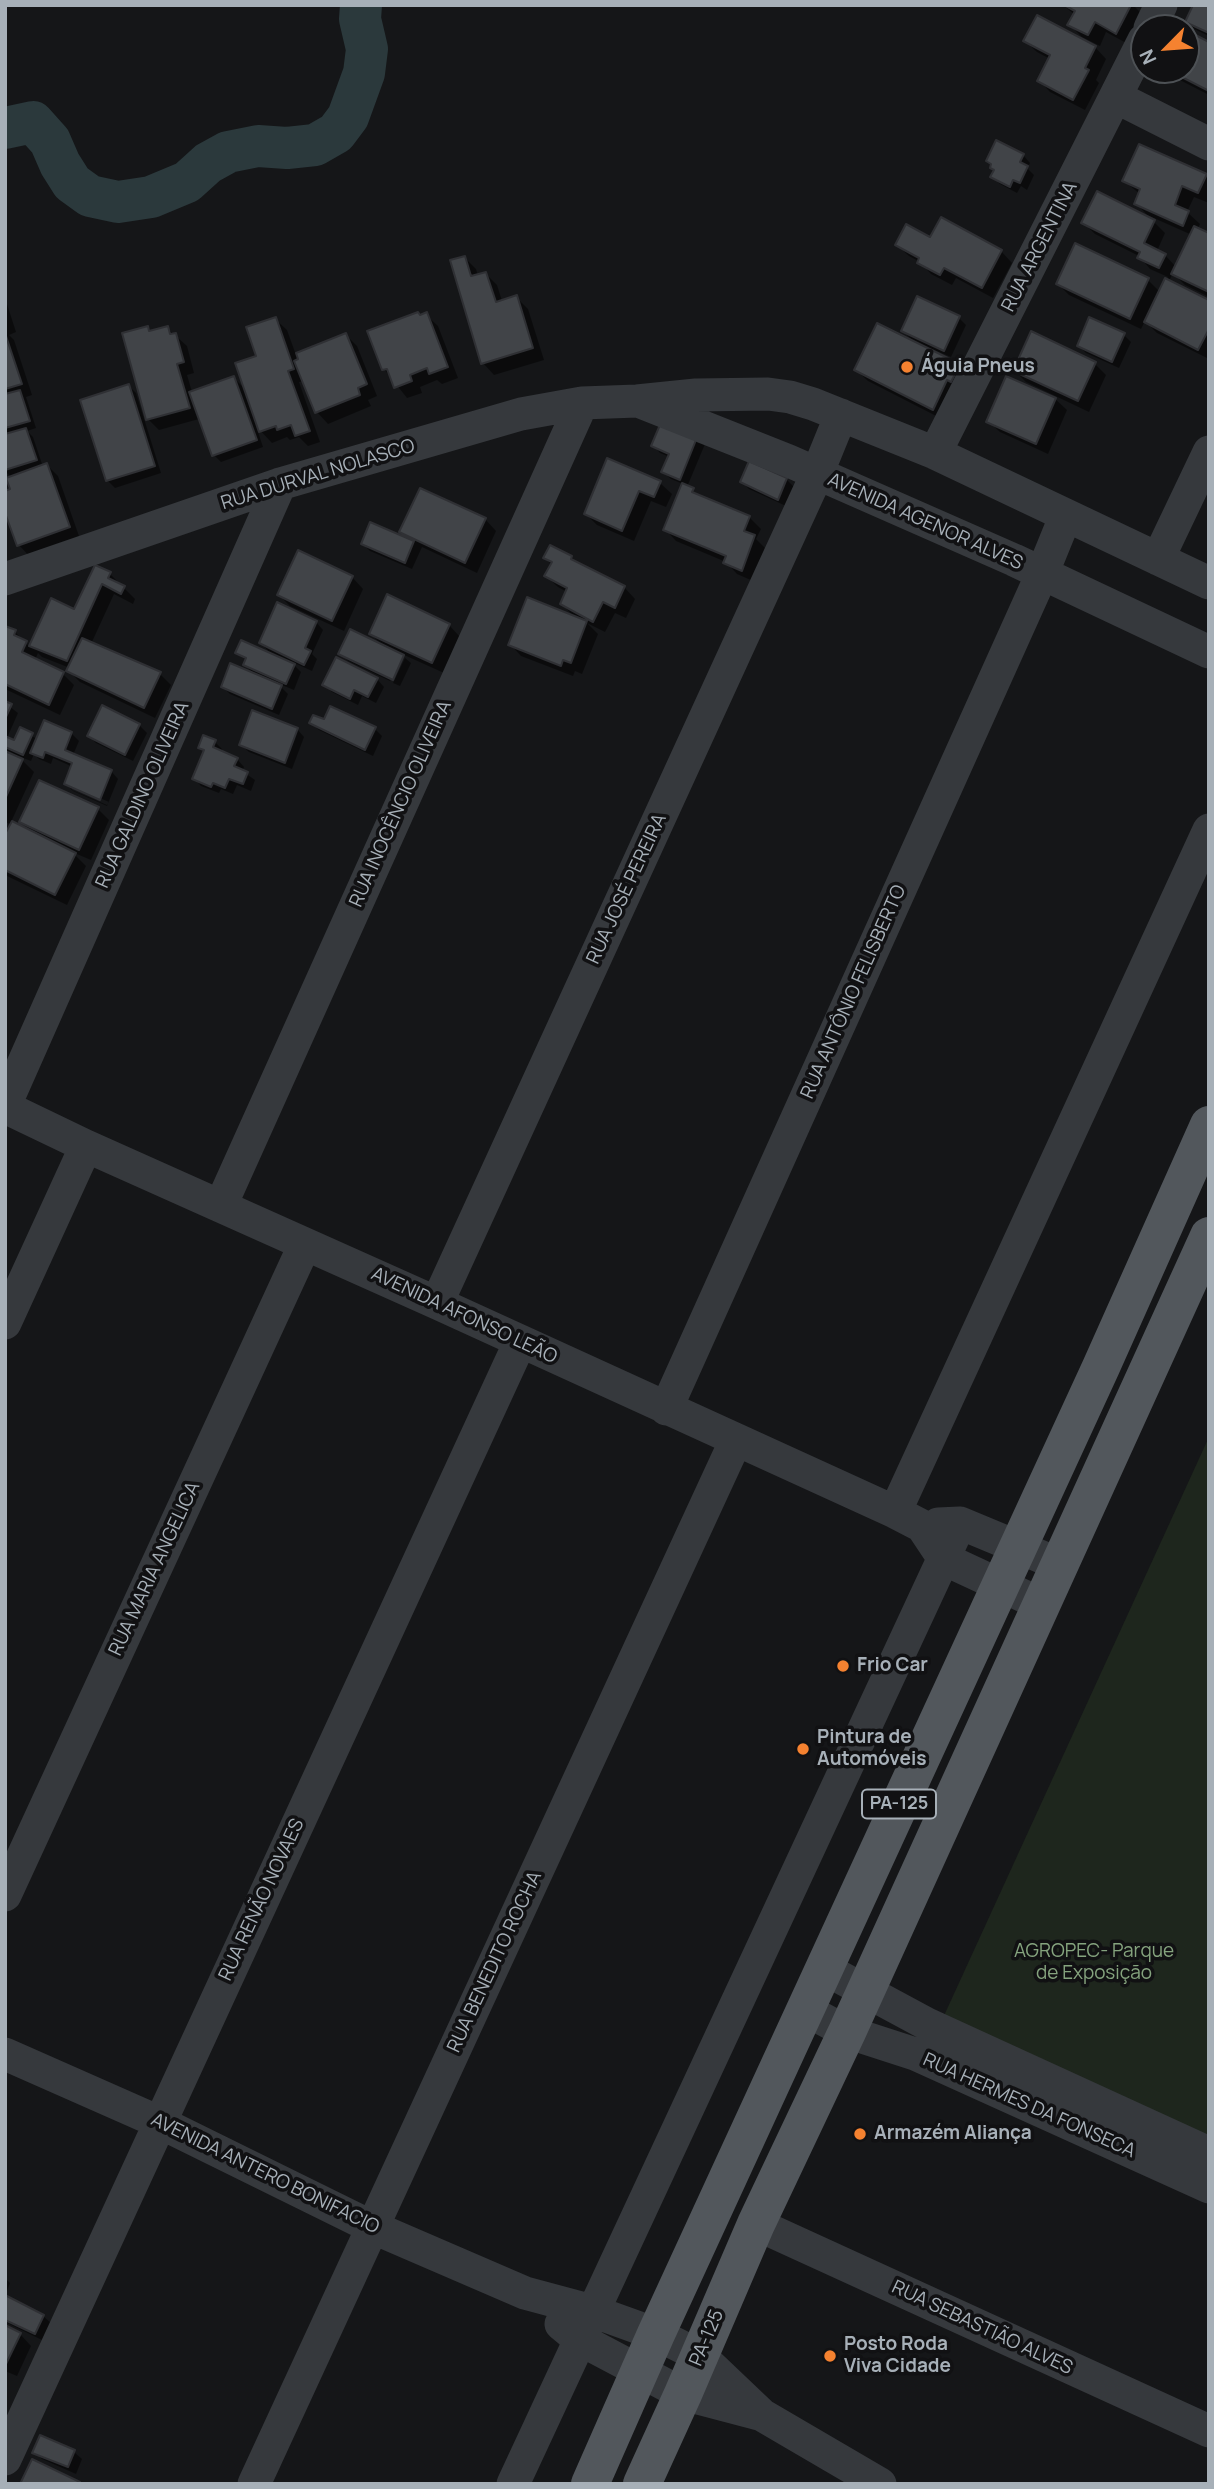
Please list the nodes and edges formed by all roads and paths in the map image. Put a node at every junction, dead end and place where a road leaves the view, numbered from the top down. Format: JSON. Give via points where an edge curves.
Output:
{"nodes":[{"id":1,"x":1130,"y":68,"type":"edge"},
{"id":2,"x":1116,"y":97,"type":"junction"},
{"id":3,"x":1209,"y":144,"type":"edge"},
{"id":4,"x":637,"y":401,"type":"junction"},
{"id":5,"x":582,"y":403,"type":"junction"},
{"id":6,"x":841,"y":415,"type":"junction"},
{"id":7,"x":1209,"y":452,"type":"edge"},
{"id":8,"x":934,"y":453,"type":"junction"},
{"id":9,"x":817,"y":474,"type":"junction"},
{"id":10,"x":280,"y":484,"type":"junction"},
{"id":11,"x":1066,"y":515,"type":"junction"},
{"id":12,"x":1158,"y":559,"type":"junction"},
{"id":13,"x":1042,"y":574,"type":"junction"},
{"id":14,"x":5,"y":579,"type":"edge"},
{"id":15,"x":1209,"y":583,"type":"edge"},
{"id":16,"x":1209,"y":652,"type":"edge"},
{"id":17,"x":1209,"y":830,"type":"edge"},
{"id":18,"x":5,"y":1106,"type":"edge"},
{"id":19,"x":1207,"y":1132,"type":"edge"},
{"id":20,"x":86,"y":1146,"type":"junction"},
{"id":21,"x":221,"y":1205,"type":"junction"},
{"id":22,"x":1209,"y":1236,"type":"edge"},
{"id":23,"x":305,"y":1244,"type":"junction"},
{"id":24,"x":437,"y":1303,"type":"junction"},
{"id":25,"x":5,"y":1323,"type":"edge"},
{"id":26,"x":520,"y":1342,"type":"junction"},
{"id":27,"x":1101,"y":1367,"type":"junction"},
{"id":28,"x":1141,"y":1387,"type":"junction"},
{"id":29,"x":666,"y":1409,"type":"junction"},
{"id":30,"x":736,"y":1440,"type":"junction"},
{"id":31,"x":908,"y":1519,"type":"junction"},
{"id":32,"x":960,"y":1523,"type":"junction"},
{"id":33,"x":1017,"y":1545,"type":"junction"},
{"id":34,"x":944,"y":1559,"type":"junction"},
{"id":35,"x":1061,"y":1564,"type":"junction"},
{"id":36,"x":999,"y":1585,"type":"junction"},
{"id":37,"x":1043,"y":1605,"type":"junction"},
{"id":38,"x":5,"y":1895,"type":"edge"},
{"id":39,"x":823,"y":1968,"type":"junction"},
{"id":40,"x":866,"y":1991,"type":"junction"},
{"id":41,"x":804,"y":2009,"type":"junction"},
{"id":42,"x":847,"y":2032,"type":"junction"},
{"id":43,"x":5,"y":2054,"type":"edge"},
{"id":44,"x":159,"y":2122,"type":"junction"},
{"id":45,"x":1209,"y":2153,"type":"edge"},
{"id":46,"x":1209,"y":2187,"type":"edge"},
{"id":47,"x":756,"y":2224,"type":"junction"},
{"id":48,"x":372,"y":2227,"type":"junction"},
{"id":49,"x":585,"y":2325,"type":"junction"},
{"id":50,"x":656,"y":2334,"type":"junction"},
{"id":51,"x":700,"y":2356,"type":"junction"},
{"id":52,"x":641,"y":2372,"type":"junction"},
{"id":53,"x":683,"y":2394,"type":"junction"},
{"id":54,"x":762,"y":2415,"type":"junction"},
{"id":55,"x":1209,"y":2431,"type":"edge"},
{"id":56,"x":5,"y":2459,"type":"edge"},
{"id":57,"x":254,"y":2484,"type":"edge"},
{"id":58,"x":513,"y":2484,"type":"edge"},
{"id":59,"x":590,"y":2484,"type":"edge"},
{"id":60,"x":642,"y":2484,"type":"edge"},
{"id":61,"x":880,"y":2484,"type":"edge"}],
"edges":[{"from":1,"to":2,"type":"street","name":"RUA ARGENTINA"},
{"from":2,"to":3,"type":"street"},
{"from":2,"to":8,"type":"street","name":"RUA ARGENTINA"},
{"from":4,"to":5,"type":"street","name":"RUA DURVAL NOLASCO"},
{"from":4,"to":6,"type":"street","name":"RUA DURVAL NOLASCO","via":[[768,394]]},
{"from":4,"to":9,"type":"street","name":"AVENIDA AGENOR ALVES"},
{"from":5,"to":10,"type":"street","name":"RUA DURVAL NOLASCO","via":[[521,414]]},
{"from":5,"to":21,"type":"street","name":"RUA INOCÊNCIO OLIVEIRA"},
{"from":6,"to":8,"type":"street","name":"RUA DURVAL NOLASCO"},
{"from":6,"to":9,"type":"street","name":"RUA JOSÉ PEREIRA"},
{"from":7,"to":12,"type":"street"},
{"from":8,"to":11,"type":"street","name":"RUA DURVAL NOLASCO"},
{"from":9,"to":13,"type":"street","name":"AVENIDA AGENOR ALVES"},
{"from":9,"to":24,"type":"street","name":"RUA JOSÉ PEREIRA"},
{"from":10,"to":14,"type":"street","name":"RUA DURVAL NOLASCO"},
{"from":10,"to":18,"type":"street","name":"RUA GALDINO OLIVEIRA"},
{"from":11,"to":12,"type":"street","name":"RUA DURVAL NOLASCO"},
{"from":11,"to":13,"type":"street","name":"RUA ANTÔNIO FELISBERTO"},
{"from":12,"to":15,"type":"street","name":"RUA DURVAL NOLASCO"},
{"from":13,"to":16,"type":"street","name":"AVENIDA AGENOR ALVES"},
{"from":13,"to":29,"type":"street","name":"RUA ANTÔNIO FELISBERTO"},
{"from":17,"to":31,"type":"street"},
{"from":18,"to":20,"type":"street","name":"AVENIDA AFONSO LEÃO"},
{"from":19,"to":27,"type":"main road","number":"PA-125"},
{"from":20,"to":21,"type":"street","name":"AVENIDA AFONSO LEÃO"},
{"from":20,"to":25,"type":"street"},
{"from":21,"to":23,"type":"street","name":"AVENIDA AFONSO LEÃO"},
{"from":22,"to":28,"type":"main road","name":"PA-125","number":"PA-125"},
{"from":23,"to":24,"type":"street","name":"AVENIDA AFONSO LEÃO"},
{"from":23,"to":38,"type":"street","name":"RUA MARIA ANGELICA"},
{"from":24,"to":26,"type":"street","name":"AVENIDA AFONSO LEÃO"},
{"from":26,"to":29,"type":"street","name":"AVENIDA AFONSO LEÃO"},
{"from":26,"to":44,"type":"street","name":"RUA RENÃO NOVAES"},
{"from":27,"to":28,"type":"main road"},
{"from":27,"to":33,"type":"main road","number":"PA-125"},
{"from":28,"to":35,"type":"main road","name":"PA-125","number":"PA-125"},
{"from":29,"to":30,"type":"street","name":"AVENIDA AFONSO LEÃO"},
{"from":30,"to":31,"type":"street","name":"AVENIDA AFONSO LEÃO"},
{"from":30,"to":48,"type":"street","name":"RUA BENEDITO ROCHA"},
{"from":31,"to":32,"type":"street","name":"AVENIDA AFONSO LEÃO"},
{"from":31,"to":34,"type":"street"},
{"from":32,"to":33,"type":"street","name":"AVENIDA AFONSO LEÃO"},
{"from":32,"to":34,"type":"street"},
{"from":33,"to":35,"type":"street","name":"AVENIDA AFONSO LEÃO"},
{"from":33,"to":36,"type":"main road","number":"PA-125"},
{"from":34,"to":36,"type":"street"},
{"from":34,"to":49,"type":"street"},
{"from":35,"to":37,"type":"main road","name":"PA-125","number":"PA-125"},
{"from":36,"to":37,"type":"street"},
{"from":36,"to":39,"type":"main road","number":"PA-125"},
{"from":37,"to":40,"type":"main road","name":"PA-125","number":"PA-125"},
{"from":39,"to":40,"type":"street"},
{"from":39,"to":41,"type":"main road","number":"PA-125"},
{"from":40,"to":42,"type":"main road","name":"PA-125","number":"PA-125"},
{"from":40,"to":45,"type":"street","via":[[927,2024]]},
{"from":41,"to":42,"type":"street","name":"RUA HERMES DA FONSECA"},
{"from":41,"to":50,"type":"main road","number":"PA-125"},
{"from":42,"to":46,"type":"street","name":"RUA HERMES DA FONSECA","via":[[915,2054]]},
{"from":42,"to":47,"type":"main road","name":"PA-125","number":"PA-125"},
{"from":43,"to":44,"type":"street","name":"AVENIDA ANTERO BONIFACIO"},
{"from":44,"to":48,"type":"street","name":"AVENIDA ANTERO BONIFACIO"},
{"from":44,"to":56,"type":"street","name":"RUA RENÃO NOVAES"},
{"from":47,"to":51,"type":"main road","name":"PA-125","number":"PA-125"},
{"from":47,"to":55,"type":"street","name":"RUA SEBASTIÃO ALVES"},
{"from":48,"to":49,"type":"street","name":"AVENIDA ANTERO BONIFACIO","via":[[525,2293]]},
{"from":48,"to":57,"type":"street","name":"RUA BENEDITO ROCHA"},
{"from":49,"to":50,"type":"street","name":"AVENIDA ANTERO BONIFACIO"},
{"from":49,"to":52,"type":"street","name":"AVENIDA ANTERO BONIFACIO"},
{"from":49,"to":58,"type":"street"},
{"from":50,"to":51,"type":"street","name":"AVENIDA ANTERO BONIFACIO"},
{"from":50,"to":52,"type":"main road","number":"PA-125"},
{"from":51,"to":53,"type":"main road","name":"PA-125","number":"PA-125"},
{"from":51,"to":54,"type":"street","name":"AVENIDA ANTERO BONIFACIO"},
{"from":52,"to":53,"type":"street","name":"AVENIDA ANTERO BONIFACIO"},
{"from":52,"to":59,"type":"main road","number":"PA-125"},
{"from":53,"to":54,"type":"street","name":"AVENIDA ANTERO BONIFACIO"},
{"from":53,"to":60,"type":"main road","name":"PA-125","number":"PA-125"},
{"from":54,"to":61,"type":"street"}]}
